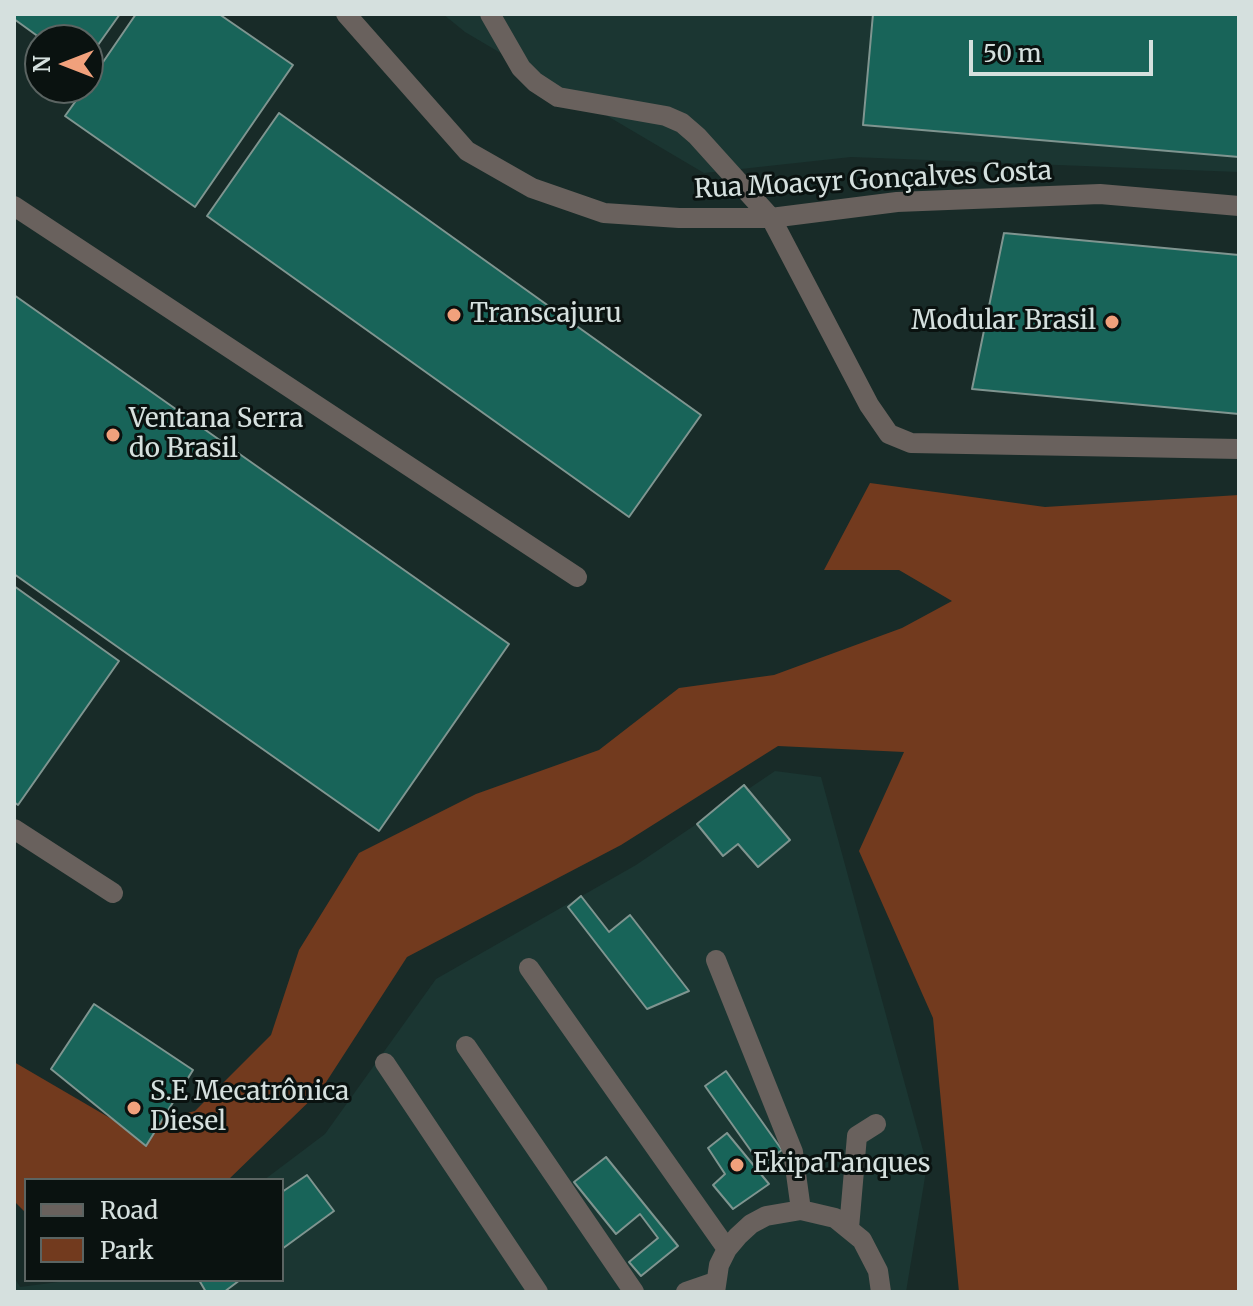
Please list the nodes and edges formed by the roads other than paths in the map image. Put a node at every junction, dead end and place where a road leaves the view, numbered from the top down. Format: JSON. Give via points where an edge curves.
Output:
{"nodes":[{"id":1,"x":346,"y":14,"type":"edge"},
{"id":2,"x":490,"y":14,"type":"edge"},
{"id":3,"x":14,"y":206,"type":"edge"},
{"id":4,"x":1239,"y":206,"type":"edge"},
{"id":5,"x":771,"y":218,"type":"junction"},
{"id":6,"x":1239,"y":449,"type":"edge"},
{"id":7,"x":577,"y":577,"type":"dead end"},
{"id":8,"x":14,"y":829,"type":"edge"},
{"id":9,"x":113,"y":893,"type":"dead end"},
{"id":10,"x":716,"y":960,"type":"dead end"},
{"id":11,"x":529,"y":968,"type":"dead end"},
{"id":12,"x":466,"y":1046,"type":"dead end"},
{"id":13,"x":385,"y":1063,"type":"dead end"},
{"id":14,"x":876,"y":1124,"type":"dead end"},
{"id":15,"x":801,"y":1210,"type":"junction"},
{"id":16,"x":849,"y":1228,"type":"junction"},
{"id":17,"x":727,"y":1249,"type":"junction"},
{"id":18,"x":715,"y":1287,"type":"edge"},
{"id":19,"x":538,"y":1292,"type":"edge"},
{"id":20,"x":634,"y":1292,"type":"edge"},
{"id":21,"x":686,"y":1292,"type":"edge"},
{"id":22,"x":881,"y":1292,"type":"edge"}],
"edges":[{"from":1,"to":5,"type":"street","name":"Rua Moacyr Gonçalves Costa","via":[[467,151],[532,188],[604,213]]},
{"from":2,"to":5,"type":"street","via":[[535,82],[558,97],[682,123]]},
{"from":3,"to":7,"type":"street"},
{"from":4,"to":5,"type":"street","name":"Rua Moacyr Gonçalves Costa","via":[[1100,194],[897,202]]},
{"from":5,"to":6,"type":"street","via":[[889,434],[911,443]]},
{"from":8,"to":9,"type":"street"},
{"from":10,"to":15,"type":"street","via":[[793,1152]]},
{"from":11,"to":17,"type":"street"},
{"from":12,"to":20,"type":"street"},
{"from":13,"to":19,"type":"street"},
{"from":14,"to":16,"type":"street","via":[[857,1136]]},
{"from":15,"to":16,"type":"street","via":[[826,1215]]},
{"from":15,"to":17,"type":"street","via":[[759,1220]]},
{"from":16,"to":22,"type":"street","via":[[872,1254]]},
{"from":17,"to":18,"type":"street"},
{"from":18,"to":21,"type":"street"}]}
